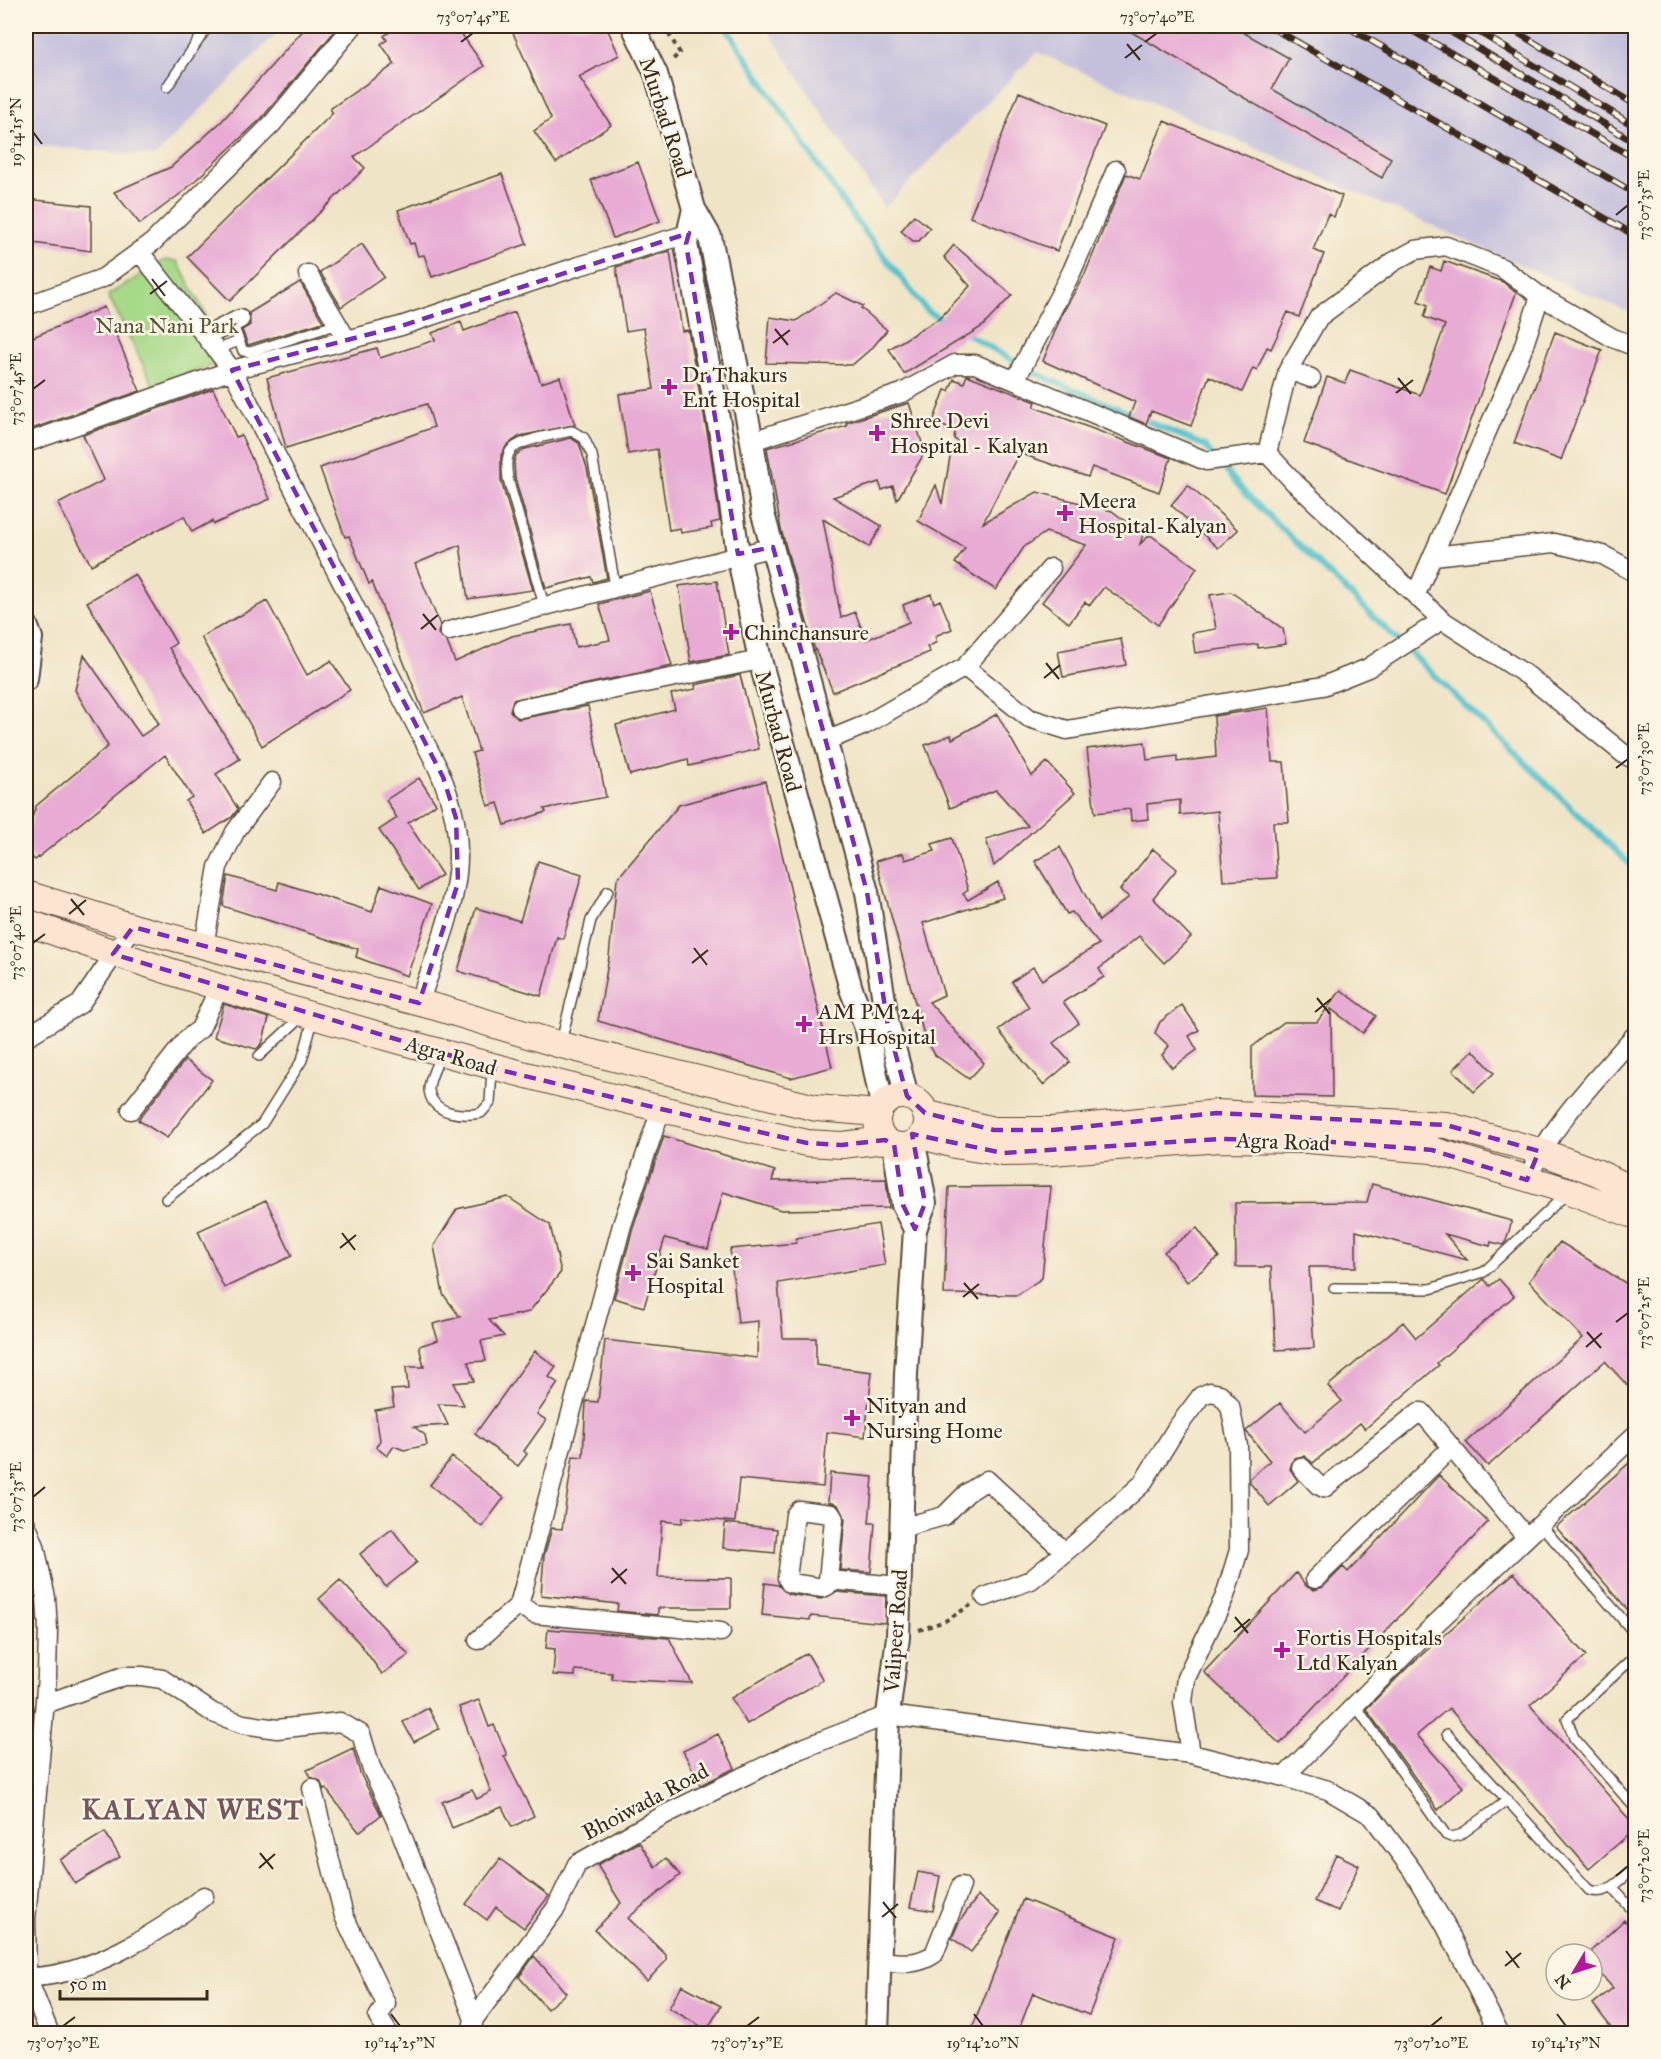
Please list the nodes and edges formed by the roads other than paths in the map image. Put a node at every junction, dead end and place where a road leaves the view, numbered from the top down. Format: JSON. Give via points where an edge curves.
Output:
{"nodes":[{"id":1,"x":208,"y":26,"type":"edge"},
{"id":2,"x":353,"y":26,"type":"edge"},
{"id":3,"x":633,"y":26,"type":"edge"},
{"id":4,"x":166,"y":87,"type":"dead end"},
{"id":5,"x":1116,"y":170,"type":"dead end"},
{"id":6,"x":696,"y":224,"type":"junction"},
{"id":7,"x":139,"y":251,"type":"junction"},
{"id":8,"x":308,"y":274,"type":"dead end"},
{"id":9,"x":1540,"y":296,"type":"junction"},
{"id":10,"x":26,"y":306,"type":"edge"},
{"id":11,"x":338,"y":324,"type":"junction"},
{"id":12,"x":237,"y":325,"type":"joint"},
{"id":13,"x":347,"y":340,"type":"junction"},
{"id":14,"x":239,"y":341,"type":"junction"},
{"id":15,"x":211,"y":343,"type":"junction"},
{"id":16,"x":301,"y":344,"type":"junction"},
{"id":17,"x":1635,"y":347,"type":"edge"},
{"id":18,"x":232,"y":370,"type":"junction"},
{"id":19,"x":1288,"y":370,"type":"junction"},
{"id":20,"x":1311,"y":378,"type":"dead end"},
{"id":21,"x":1016,"y":379,"type":"junction"},
{"id":22,"x":752,"y":441,"type":"junction"},
{"id":23,"x":26,"y":443,"type":"edge"},
{"id":24,"x":1267,"y":453,"type":"junction"},
{"id":25,"x":773,"y":547,"type":"junction"},
{"id":26,"x":738,"y":554,"type":"junction"},
{"id":27,"x":1433,"y":556,"type":"junction"},
{"id":28,"x":1051,"y":568,"type":"dead end"},
{"id":29,"x":1635,"y":573,"type":"edge"},
{"id":30,"x":615,"y":586,"type":"junction"},
{"id":31,"x":1416,"y":594,"type":"junction"},
{"id":32,"x":544,"y":605,"type":"junction"},
{"id":33,"x":1442,"y":620,"type":"junction"},
{"id":34,"x":26,"y":625,"type":"edge"},
{"id":35,"x":449,"y":631,"type":"dead end"},
{"id":36,"x":760,"y":660,"type":"junction"},
{"id":37,"x":965,"y":667,"type":"junction"},
{"id":38,"x":26,"y":680,"type":"edge"},
{"id":39,"x":521,"y":708,"type":"dead end"},
{"id":40,"x":826,"y":741,"type":"junction"},
{"id":41,"x":1635,"y":760,"type":"edge"},
{"id":42,"x":272,"y":782,"type":"dead end"},
{"id":43,"x":608,"y":891,"type":"dead end"},
{"id":44,"x":26,"y":894,"type":"edge"},
{"id":45,"x":26,"y":922,"type":"edge"},
{"id":46,"x":133,"y":927,"type":"junction"},
{"id":47,"x":204,"y":946,"type":"junction"},
{"id":48,"x":113,"y":954,"type":"junction"},
{"id":49,"x":219,"y":988,"type":"junction"},
{"id":50,"x":419,"y":1003,"type":"junction"},
{"id":51,"x":308,"y":1013,"type":"junction"},
{"id":52,"x":1635,"y":1034,"type":"edge"},
{"id":53,"x":26,"y":1036,"type":"edge"},
{"id":54,"x":561,"y":1045,"type":"junction"},
{"id":55,"x":441,"y":1053,"type":"junction"},
{"id":56,"x":259,"y":1056,"type":"dead end"},
{"id":57,"x":492,"y":1068,"type":"junction"},
{"id":58,"x":661,"y":1109,"type":"junction"},
{"id":59,"x":880,"y":1109,"type":"junction"},
{"id":60,"x":132,"y":1110,"type":"dead end"},
{"id":61,"x":908,"y":1129,"type":"junction"},
{"id":62,"x":1539,"y":1151,"type":"junction"},
{"id":63,"x":1527,"y":1180,"type":"junction"},
{"id":64,"x":1569,"y":1191,"type":"junction"},
{"id":65,"x":1635,"y":1191,"type":"edge"},
{"id":66,"x":166,"y":1199,"type":"dead end"},
{"id":67,"x":1635,"y":1216,"type":"edge"},
{"id":68,"x":1334,"y":1288,"type":"dead end"},
{"id":69,"x":1635,"y":1434,"type":"edge"},
{"id":70,"x":1451,"y":1448,"type":"junction"},
{"id":71,"x":1301,"y":1467,"type":"dead end"},
{"id":72,"x":26,"y":1524,"type":"edge"},
{"id":73,"x":1540,"y":1524,"type":"junction"},
{"id":74,"x":901,"y":1528,"type":"junction"},
{"id":75,"x":1527,"y":1537,"type":"junction"},
{"id":76,"x":1065,"y":1552,"type":"junction"},
{"id":77,"x":1315,"y":1579,"type":"dead end"},
{"id":78,"x":828,"y":1580,"type":"dead end"},
{"id":79,"x":900,"y":1586,"type":"junction"},
{"id":80,"x":985,"y":1597,"type":"road end"},
{"id":81,"x":519,"y":1605,"type":"junction"},
{"id":82,"x":722,"y":1632,"type":"dead end"},
{"id":83,"x":1635,"y":1635,"type":"edge"},
{"id":84,"x":477,"y":1640,"type":"dead end"},
{"id":85,"x":1635,"y":1655,"type":"edge"},
{"id":86,"x":45,"y":1704,"type":"junction"},
{"id":87,"x":1355,"y":1705,"type":"junction"},
{"id":88,"x":888,"y":1715,"type":"junction"},
{"id":89,"x":1446,"y":1734,"type":"dead end"},
{"id":90,"x":1191,"y":1754,"type":"junction"},
{"id":91,"x":1284,"y":1777,"type":"junction"},
{"id":92,"x":312,"y":1788,"type":"dead end"},
{"id":93,"x":1508,"y":1800,"type":"junction"},
{"id":94,"x":1635,"y":1809,"type":"edge"},
{"id":95,"x":1635,"y":1867,"type":"edge"},
{"id":96,"x":961,"y":1886,"type":"dead end"},
{"id":97,"x":1612,"y":1887,"type":"junction"},
{"id":98,"x":204,"y":1896,"type":"dead end"},
{"id":99,"x":1635,"y":1914,"type":"edge"},
{"id":100,"x":880,"y":1961,"type":"junction"},
{"id":101,"x":27,"y":1977,"type":"edge"},
{"id":102,"x":473,"y":2026,"type":"edge"},
{"id":103,"x":50,"y":2034,"type":"edge"},
{"id":104,"x":389,"y":2034,"type":"edge"},
{"id":105,"x":877,"y":2034,"type":"edge"},
{"id":106,"x":1500,"y":2034,"type":"edge"}],
"edges":[{"from":1,"to":4,"type":"lane"},
{"from":2,"to":7,"type":"street","via":[[272,124],[153,242]]},
{"from":3,"to":6,"type":"street","name":"Murbad Road","via":[[656,74]]},
{"from":5,"to":21,"type":"street","via":[[1072,271]]},
{"from":6,"to":13,"type":"street","via":[[401,326]]},
{"from":6,"to":22,"type":"street","name":"Murbad Road","via":[[710,237]]},
{"from":6,"to":26,"type":"street","name":"Murbad Road","via":[[686,244],[722,440]]},
{"from":7,"to":10,"type":"street","via":[[103,278]]},
{"from":7,"to":15,"type":"street"},
{"from":8,"to":11,"type":"street"},
{"from":9,"to":17,"type":"street"},
{"from":9,"to":19,"type":"street","via":[[1502,268],[1446,246],[1415,250],[1319,317]]},
{"from":9,"to":27,"type":"street","via":[[1522,351]]},
{"from":11,"to":13,"type":"street"},
{"from":11,"to":16,"type":"lane"},
{"from":12,"to":14,"type":"lane"},
{"from":12,"to":15,"type":"street"},
{"from":13,"to":16,"type":"street"},
{"from":14,"to":15,"type":"lane"},
{"from":14,"to":16,"type":"lane","via":[[243,351],[250,352]]},
{"from":15,"to":18,"type":"street"},
{"from":16,"to":18,"type":"street"},
{"from":18,"to":23,"type":"street"},
{"from":18,"to":50,"type":"street","via":[[451,797],[459,839],[458,883]]},
{"from":19,"to":20,"type":"street"},
{"from":19,"to":24,"type":"street"},
{"from":21,"to":22,"type":"street","via":[[975,364],[955,364],[902,393]]},
{"from":21,"to":24,"type":"street","via":[[1206,461]]},
{"from":22,"to":25,"type":"street","name":"Murbad Road","via":[[763,514]]},
{"from":24,"to":31,"type":"street"},
{"from":25,"to":26,"type":"street"},
{"from":25,"to":40,"type":"street","name":"Murbad Road"},
{"from":26,"to":30,"type":"street"},
{"from":26,"to":36,"type":"street","name":"Murbad Road"},
{"from":27,"to":29,"type":"street","via":[[1554,543],[1603,555]]},
{"from":27,"to":31,"type":"street"},
{"from":28,"to":37,"type":"street"},
{"from":30,"to":32,"type":"street"},
{"from":30,"to":32,"type":"lane","via":[[592,455],[584,438],[572,430],[548,436],[521,444],[511,451],[507,461],[508,479]]},
{"from":31,"to":33,"type":"street"},
{"from":32,"to":35,"type":"street"},
{"from":33,"to":37,"type":"street","via":[[1368,668],[1323,686],[1067,730],[1029,718]]},
{"from":33,"to":41,"type":"street","via":[[1528,676]]},
{"from":34,"to":38,"type":"street","via":[[30,638]]},
{"from":36,"to":39,"type":"street"},
{"from":36,"to":59,"type":"street","name":"Murbad Road","via":[[851,989],[867,1030]]},
{"from":37,"to":40,"type":"street","via":[[865,725]]},
{"from":40,"to":61,"type":"street","name":"Murbad Road","via":[[867,892]]},
{"from":42,"to":47,"type":"street","via":[[235,832],[218,867]]},
{"from":43,"to":54,"type":"lane","via":[[591,920]]},
{"from":44,"to":46,"type":"main road","name":"Agra Road"},
{"from":45,"to":48,"type":"main road","name":"Agra Road"},
{"from":46,"to":47,"type":"main road","name":"Agra Road"},
{"from":46,"to":48,"type":"street"},
{"from":47,"to":50,"type":"main road","name":"Agra Road"},
{"from":48,"to":49,"type":"main road","name":"Agra Road"},
{"from":48,"to":53,"type":"street","via":[[80,1004]]},
{"from":49,"to":51,"type":"main road","name":"Agra Road"},
{"from":49,"to":60,"type":"street","via":[[200,1029],[187,1039]]},
{"from":50,"to":54,"type":"main road","name":"Agra Road"},
{"from":51,"to":55,"type":"main road","name":"Agra Road"},
{"from":51,"to":56,"type":"lane"},
{"from":51,"to":66,"type":"lane","via":[[302,1060],[262,1124]]},
{"from":52,"to":62,"type":"street"},
{"from":54,"to":59,"type":"main road","name":"Agra Road","via":[[816,1108]]},
{"from":55,"to":57,"type":"main road","name":"Agra Road"},
{"from":55,"to":57,"type":"lane","via":[[429,1089],[434,1101],[451,1114],[481,1113],[490,1103]]},
{"from":57,"to":58,"type":"main road","name":"Agra Road"},
{"from":58,"to":61,"type":"main road","name":"Agra Road","via":[[807,1143],[842,1145]]},
{"from":58,"to":81,"type":"street","via":[[619,1236]]},
{"from":59,"to":61,"type":"main road","name":"Agra Road","via":[[890,1099]]},
{"from":59,"to":61,"type":"main road","via":[[879,1132]]},
{"from":61,"to":62,"type":"main road","name":"Agra Road","via":[[1053,1130],[1217,1113],[1446,1125]]},
{"from":61,"to":63,"type":"main road","name":"Agra Road","via":[[1003,1153],[1220,1139],[1307,1140],[1432,1150]]},
{"from":61,"to":74,"type":"street","name":"Valipeer Road","via":[[903,1205],[915,1229]]},
{"from":62,"to":63,"type":"street"},
{"from":62,"to":65,"type":"main road","name":"Agra Road"},
{"from":63,"to":64,"type":"main road","name":"Agra Road"},
{"from":64,"to":67,"type":"main road","name":"Agra Road"},
{"from":64,"to":68,"type":"lane","via":[[1484,1272],[1430,1289]]},
{"from":69,"to":73,"type":"street"},
{"from":70,"to":71,"type":"street","via":[[1420,1411],[1324,1488]]},
{"from":70,"to":75,"type":"street"},
{"from":70,"to":77,"type":"street"},
{"from":72,"to":86,"type":"street","via":[[46,1598]]},
{"from":73,"to":75,"type":"street"},
{"from":73,"to":83,"type":"lane"},
{"from":74,"to":76,"type":"street","via":[[944,1516],[987,1480]]},
{"from":74,"to":79,"type":"street","name":"Valipeer Road"},
{"from":75,"to":87,"type":"street"},
{"from":76,"to":80,"type":"street","via":[[1031,1580]]},
{"from":76,"to":90,"type":"street","via":[[1142,1484],[1202,1396],[1210,1392],[1220,1394],[1230,1406],[1238,1446],[1239,1550],[1225,1596],[1186,1678],[1183,1702]]},
{"from":78,"to":79,"type":"street"},
{"from":79,"to":88,"type":"street","name":"Valipeer Road"},
{"from":81,"to":82,"type":"street","via":[[534,1614]]},
{"from":81,"to":84,"type":"street"},
{"from":85,"to":94,"type":"lane","via":[[1567,1719],[1574,1738]]},
{"from":86,"to":101,"type":"street","via":[[26,1919]]},
{"from":86,"to":102,"type":"street","via":[[124,1676],[142,1676],[162,1679],[213,1713],[243,1724],[277,1729],[340,1722],[361,1734],[370,1767],[398,1826]]},
{"from":87,"to":91,"type":"street"},
{"from":87,"to":93,"type":"lane","via":[[1446,1835],[1460,1835]]},
{"from":88,"to":90,"type":"street"},
{"from":88,"to":100,"type":"street","name":"Valipeer Road"},
{"from":88,"to":102,"type":"street","name":"Bhoiwada Road","via":[[798,1750],[664,1815],[578,1864],[556,1908]]},
{"from":89,"to":93,"type":"lane"},
{"from":90,"to":91,"type":"street"},
{"from":91,"to":106,"type":"street","via":[[1328,1790],[1372,1816],[1412,1870],[1445,1925]]},
{"from":92,"to":104,"type":"street","via":[[344,1916],[387,2004],[378,2017]]},
{"from":93,"to":97,"type":"lane","via":[[1589,1890],[1597,1893]]},
{"from":95,"to":97,"type":"lane"},
{"from":96,"to":100,"type":"street","via":[[934,1954],[911,1964]]},
{"from":97,"to":99,"type":"lane"},
{"from":98,"to":101,"type":"street","via":[[148,1938],[78,1969],[48,1978]]},
{"from":100,"to":105,"type":"street","name":"Valipeer Road"},
{"from":101,"to":103,"type":"street"}]}
